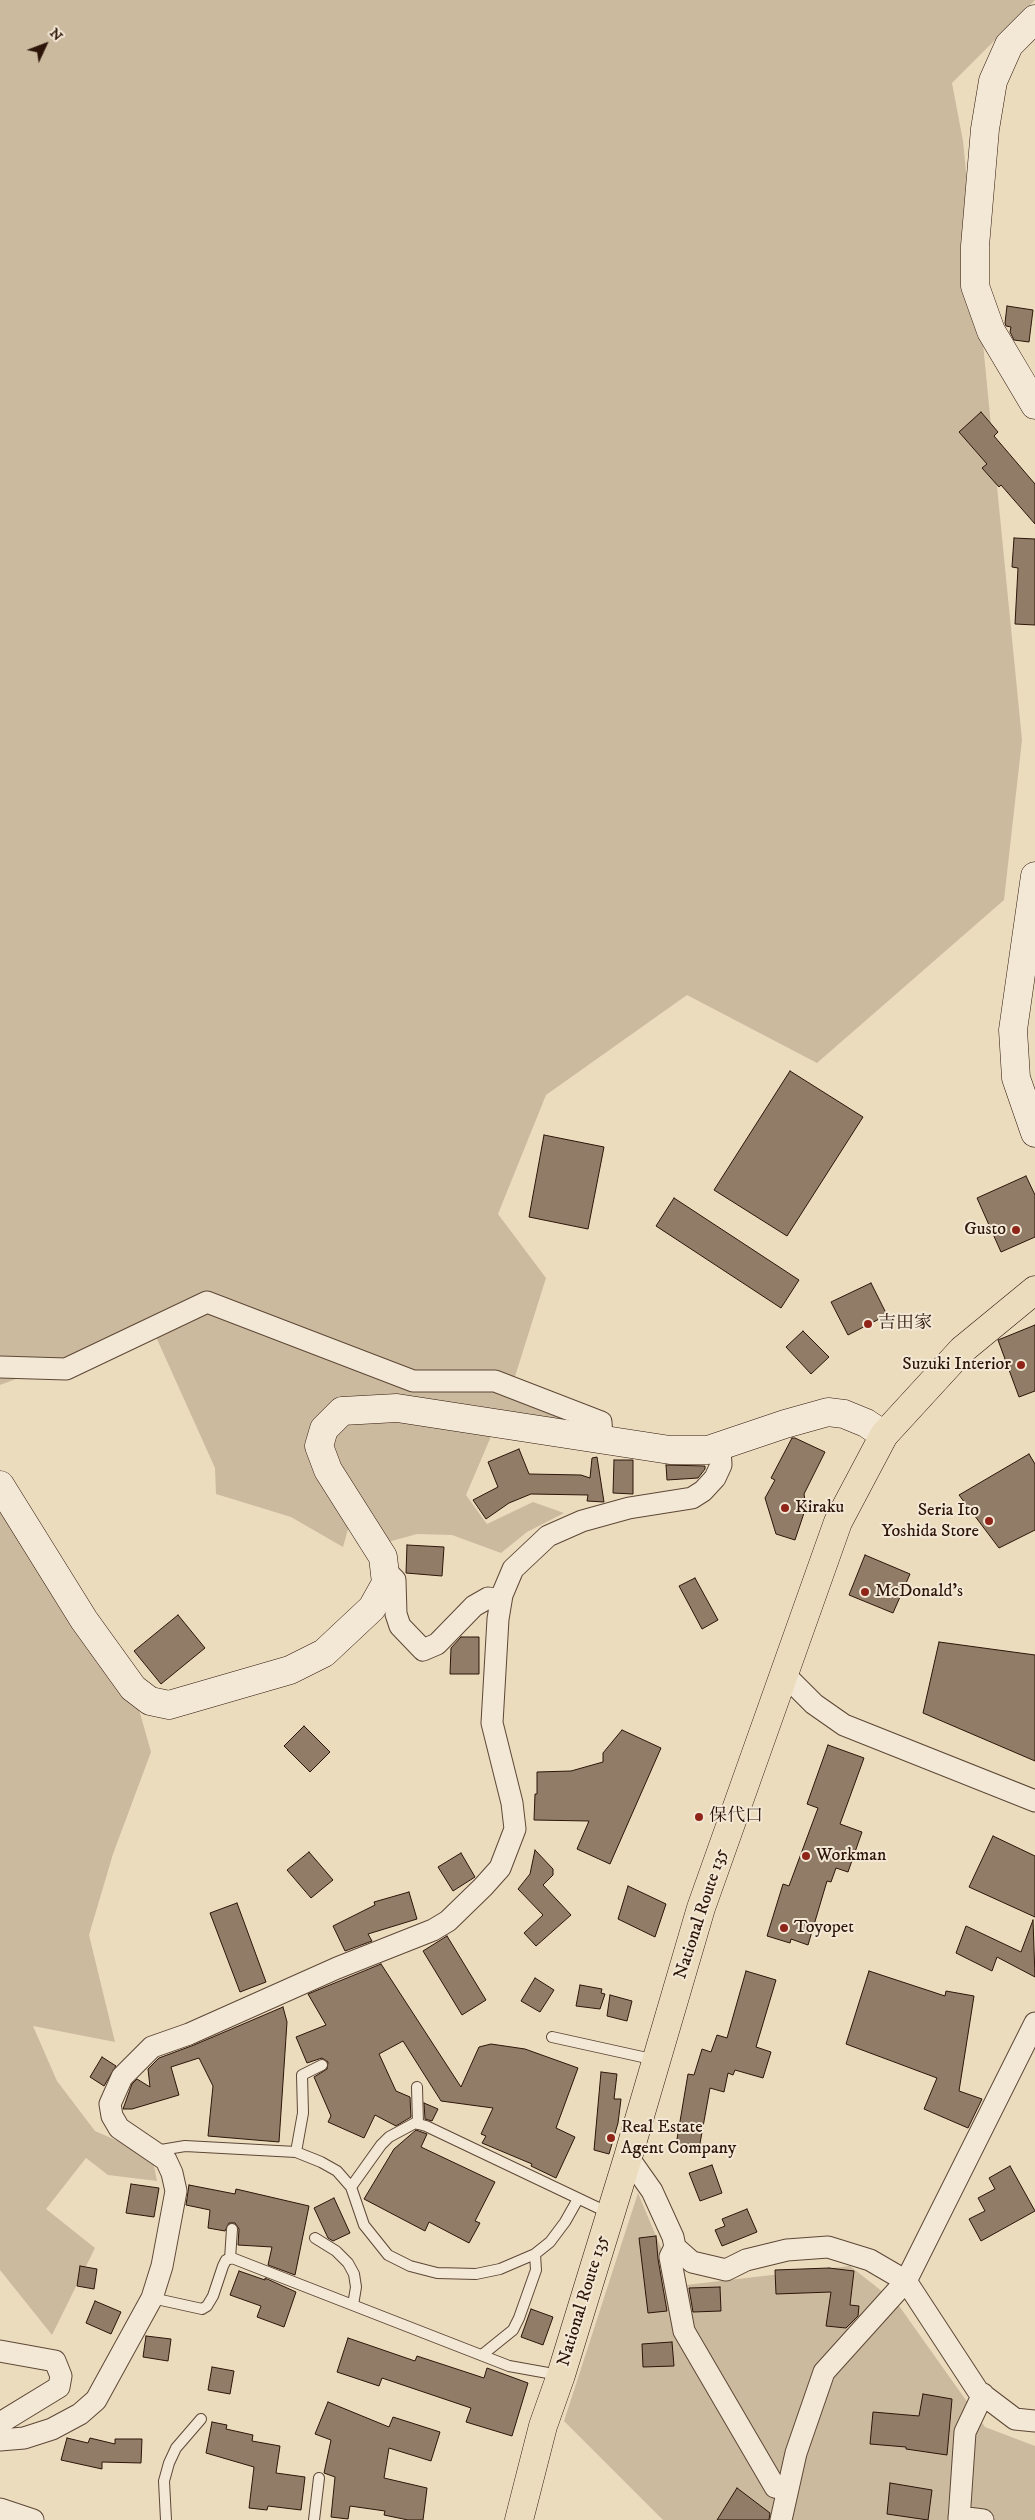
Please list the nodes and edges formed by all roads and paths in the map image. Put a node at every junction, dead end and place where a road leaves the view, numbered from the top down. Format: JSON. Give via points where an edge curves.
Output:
{"nodes":[{"id":1,"x":1035,"y":19,"type":"edge"},
{"id":2,"x":1035,"y":405,"type":"edge"},
{"id":3,"x":1035,"y":876,"type":"edge"},
{"id":4,"x":1027,"y":1090,"type":"edge"},
{"id":5,"x":1035,"y":1133,"type":"edge"},
{"id":6,"x":1035,"y":1290,"type":"edge"},
{"id":7,"x":0,"y":1367,"type":"edge"},
{"id":8,"x":884,"y":1435,"type":"junction"},
{"id":9,"x":602,"y":1440,"type":"junction"},
{"id":10,"x":720,"y":1447,"type":"junction"},
{"id":11,"x":0,"y":1485,"type":"edge"},
{"id":12,"x":385,"y":1570,"type":"junction"},
{"id":13,"x":501,"y":1600,"type":"junction"},
{"id":14,"x":785,"y":1674,"type":"junction"},
{"id":15,"x":1035,"y":1801,"type":"edge"},
{"id":16,"x":1035,"y":2023,"type":"edge"},
{"id":17,"x":552,"y":2037,"type":"dead end"},
{"id":18,"x":656,"y":2060,"type":"junction"},
{"id":19,"x":322,"y":2065,"type":"dead end"},
{"id":20,"x":417,"y":2087,"type":"dead end"},
{"id":21,"x":418,"y":2124,"type":"junction"},
{"id":22,"x":154,"y":2151,"type":"junction"},
{"id":23,"x":296,"y":2152,"type":"junction"},
{"id":24,"x":628,"y":2157,"type":"junction"},
{"id":25,"x":351,"y":2187,"type":"junction"},
{"id":26,"x":578,"y":2199,"type":"junction"},
{"id":27,"x":610,"y":2214,"type":"junction"},
{"id":28,"x":232,"y":2229,"type":"dead end"},
{"id":29,"x":315,"y":2238,"type":"dead end"},
{"id":30,"x":675,"y":2248,"type":"junction"},
{"id":31,"x":535,"y":2254,"type":"junction"},
{"id":32,"x":230,"y":2259,"type":"junction"},
{"id":33,"x":906,"y":2281,"type":"junction"},
{"id":34,"x":152,"y":2298,"type":"junction"},
{"id":35,"x":353,"y":2305,"type":"junction"},
{"id":36,"x":0,"y":2351,"type":"edge"},
{"id":37,"x":482,"y":2355,"type":"junction"},
{"id":38,"x":561,"y":2375,"type":"junction"},
{"id":39,"x":982,"y":2394,"type":"junction"},
{"id":40,"x":201,"y":2420,"type":"dead end"},
{"id":41,"x":1035,"y":2421,"type":"edge"},
{"id":42,"x":0,"y":2423,"type":"edge"},
{"id":43,"x":0,"y":2440,"type":"edge"},
{"id":44,"x":319,"y":2478,"type":"dead end"},
{"id":45,"x":787,"y":2490,"type":"junction"},
{"id":46,"x":0,"y":2509,"type":"edge"},
{"id":47,"x":959,"y":2519,"type":"edge"},
{"id":48,"x":33,"y":2520,"type":"edge"},
{"id":49,"x":166,"y":2520,"type":"edge"},
{"id":50,"x":314,"y":2520,"type":"edge"},
{"id":51,"x":519,"y":2520,"type":"edge"},
{"id":52,"x":781,"y":2520,"type":"edge"},
{"id":53,"x":983,"y":2520,"type":"edge"}],
"edges":[{"from":1,"to":2,"type":"street","via":[[1009,45],[993,81],[985,129],[975,246],[975,286],[991,331]]},
{"from":3,"to":4,"type":"street","via":[[1013,1030],[1016,1078]]},
{"from":4,"to":5,"type":"street"},
{"from":6,"to":8,"type":"highway","name":"National Route 135","via":[[962,1350]]},
{"from":7,"to":9,"type":"street","via":[[66,1370],[207,1302],[414,1381],[495,1381],[601,1422]]},
{"from":8,"to":10,"type":"street","via":[[866,1423],[844,1414],[828,1412]]},
{"from":8,"to":14,"type":"highway","name":"National Route 135","via":[[838,1522]]},
{"from":9,"to":10,"type":"street","via":[[670,1450]]},
{"from":9,"to":12,"type":"street","via":[[397,1408],[342,1411],[324,1429],[319,1446],[328,1470],[383,1557]]},
{"from":10,"to":13,"type":"street","via":[[721,1465],[703,1491],[692,1498],[629,1508],[582,1521],[548,1536],[513,1569]]},
{"from":11,"to":12,"type":"street","via":[[84,1620],[133,1688],[150,1701],[169,1705],[290,1670],[324,1654],[372,1608],[386,1583]]},
{"from":12,"to":13,"type":"street","via":[[395,1580],[396,1614],[400,1626],[423,1650],[437,1644],[474,1606],[488,1598]]},
{"from":13,"to":22,"type":"street","via":[[492,1723],[512,1803],[515,1829],[500,1868],[448,1922],[433,1930],[152,2047],[122,2077],[110,2104],[119,2128]]},
{"from":14,"to":15,"type":"street","via":[[814,1704],[844,1725]]},
{"from":14,"to":18,"type":"highway","name":"National Route 135","via":[[701,1908]]},
{"from":16,"to":33,"type":"street"},
{"from":17,"to":18,"type":"lane"},
{"from":18,"to":24,"type":"highway","name":"National Route 135"},
{"from":19,"to":23,"type":"lane","via":[[302,2075],[303,2113]]},
{"from":20,"to":21,"type":"lane"},
{"from":21,"to":25,"type":"lane","via":[[406,2127],[380,2145]]},
{"from":21,"to":26,"type":"lane"},
{"from":22,"to":23,"type":"lane","via":[[185,2146]]},
{"from":22,"to":34,"type":"street","via":[[166,2160],[176,2191],[162,2266]]},
{"from":23,"to":25,"type":"lane","via":[[337,2171]]},
{"from":24,"to":27,"type":"highway","name":"National Route 135"},
{"from":24,"to":30,"type":"street","via":[[652,2190],[673,2236]]},
{"from":25,"to":31,"type":"lane","via":[[364,2225],[374,2239],[388,2254],[410,2266],[437,2273],[476,2274],[500,2269]]},
{"from":26,"to":27,"type":"lane"},
{"from":26,"to":31,"type":"lane","via":[[555,2235]]},
{"from":27,"to":38,"type":"highway","name":"National Route 135"},
{"from":28,"to":32,"type":"lane"},
{"from":29,"to":35,"type":"lane","via":[[348,2263],[356,2287]]},
{"from":30,"to":33,"type":"street","via":[[692,2262],[726,2270],[746,2260],[787,2250],[828,2247],[870,2260]]},
{"from":30,"to":45,"type":"street","via":[[670,2257],[684,2331],[775,2487]]},
{"from":31,"to":37,"type":"lane","via":[[536,2270],[519,2318],[512,2330]]},
{"from":32,"to":34,"type":"lane","via":[[223,2266],[213,2296],[202,2309]]},
{"from":32,"to":35,"type":"lane"},
{"from":33,"to":39,"type":"street"},
{"from":33,"to":45,"type":"street","via":[[824,2372]]},
{"from":34,"to":43,"type":"street","via":[[96,2400],[80,2414],[52,2429],[24,2438]]},
{"from":35,"to":37,"type":"lane"},
{"from":36,"to":42,"type":"street","via":[[56,2361],[61,2376],[59,2387]]},
{"from":37,"to":38,"type":"lane","via":[[509,2366]]},
{"from":38,"to":51,"type":"highway","name":"National Route 135","via":[[543,2426]]},
{"from":39,"to":41,"type":"street","via":[[1014,2419]]},
{"from":39,"to":47,"type":"street","via":[[965,2432]]},
{"from":40,"to":49,"type":"lane","via":[[176,2448],[169,2463],[164,2481]]},
{"from":44,"to":50,"type":"lane"},
{"from":45,"to":52,"type":"street"},
{"from":46,"to":48,"type":"street"},
{"from":47,"to":53,"type":"street"}]}
